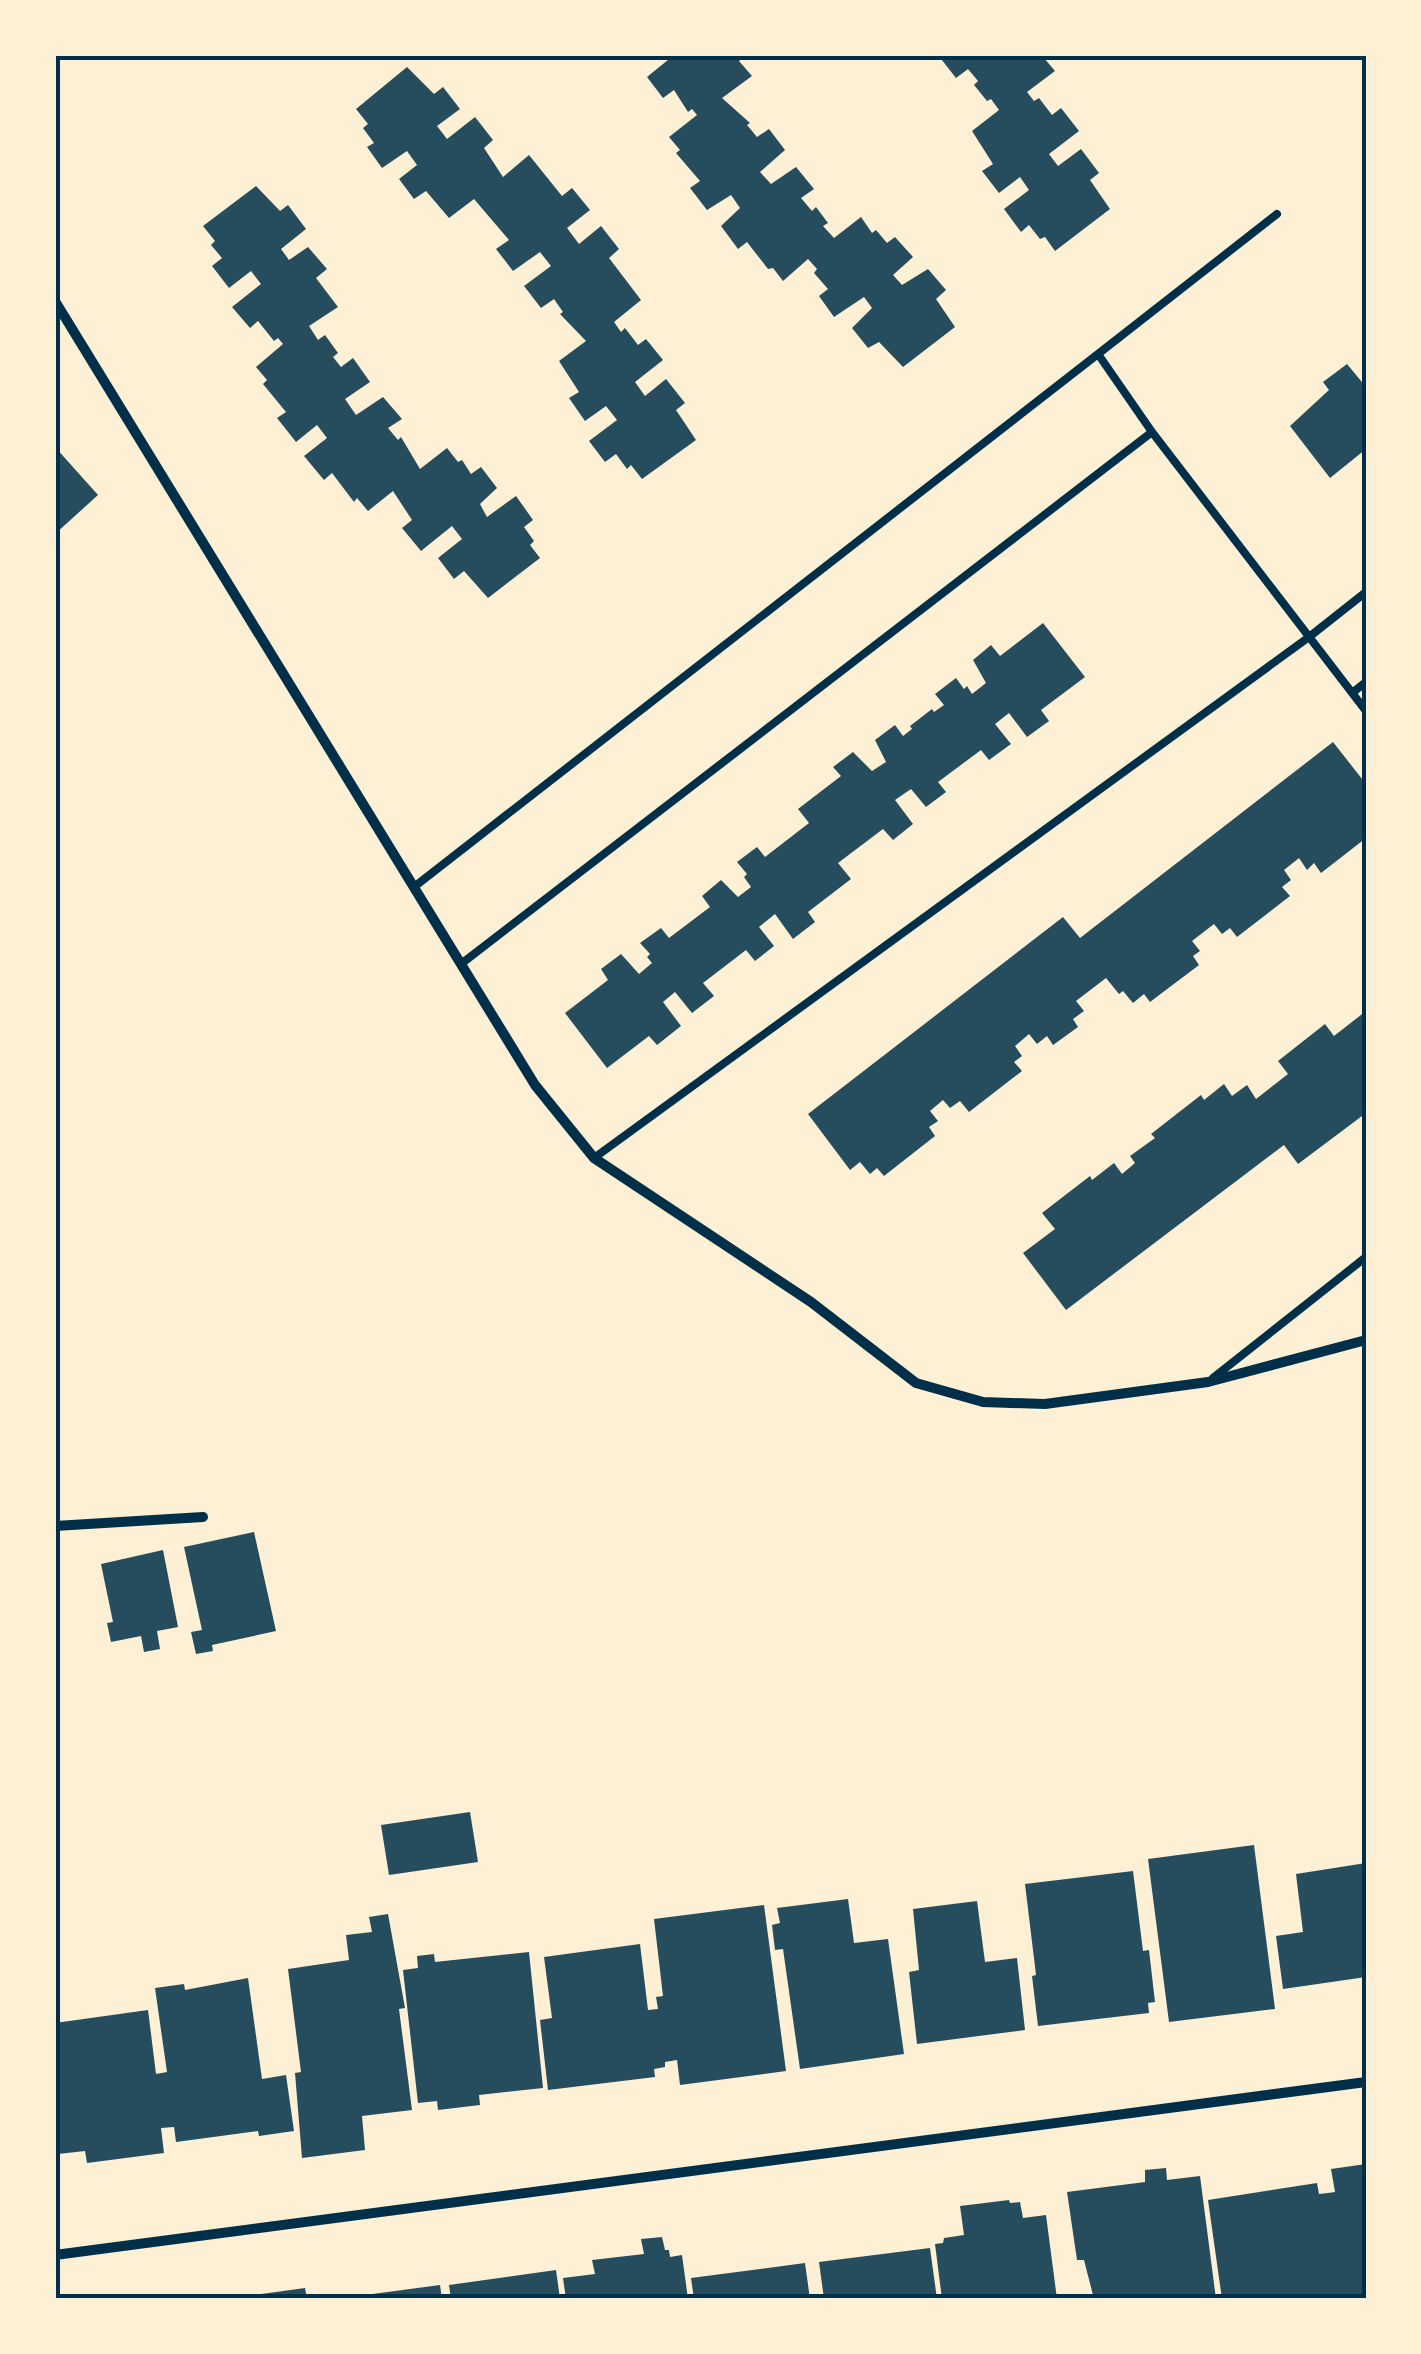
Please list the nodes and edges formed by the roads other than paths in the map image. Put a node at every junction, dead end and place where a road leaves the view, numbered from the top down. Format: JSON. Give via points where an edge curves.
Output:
{"nodes":[{"id":1,"x":1277,"y":214,"type":"dead end"},
{"id":2,"x":55,"y":301,"type":"edge"},
{"id":3,"x":1098,"y":354,"type":"junction"},
{"id":4,"x":1152,"y":432,"type":"junction"},
{"id":5,"x":1366,"y":592,"type":"edge"},
{"id":6,"x":1310,"y":637,"type":"junction"},
{"id":7,"x":1366,"y":682,"type":"edge"},
{"id":8,"x":1352,"y":693,"type":"junction"},
{"id":9,"x":1366,"y":711,"type":"edge"},
{"id":10,"x":414,"y":887,"type":"junction"},
{"id":11,"x":461,"y":964,"type":"junction"},
{"id":12,"x":594,"y":1158,"type":"junction"},
{"id":13,"x":1366,"y":1257,"type":"edge"},
{"id":14,"x":1366,"y":1340,"type":"edge"},
{"id":15,"x":1208,"y":1382,"type":"junction"},
{"id":16,"x":202,"y":1517,"type":"dead end"},
{"id":17,"x":55,"y":1526,"type":"edge"},
{"id":18,"x":1366,"y":2082,"type":"edge"},
{"id":19,"x":55,"y":2255,"type":"edge"}],
"edges":[{"from":1,"to":3,"type":"lane"},
{"from":2,"to":10,"type":"street"},
{"from":3,"to":4,"type":"lane"},
{"from":3,"to":10,"type":"lane"},
{"from":4,"to":6,"type":"lane"},
{"from":4,"to":11,"type":"lane"},
{"from":5,"to":6,"type":"lane"},
{"from":6,"to":8,"type":"lane"},
{"from":6,"to":12,"type":"lane"},
{"from":7,"to":8,"type":"lane"},
{"from":8,"to":9,"type":"lane"},
{"from":10,"to":11,"type":"street"},
{"from":11,"to":12,"type":"street","via":[[535,1085]]},
{"from":12,"to":15,"type":"street","via":[[812,1302],[916,1383],[984,1402],[1044,1404]]},
{"from":13,"to":15,"type":"lane"},
{"from":14,"to":15,"type":"street"},
{"from":16,"to":17,"type":"street"},
{"from":18,"to":19,"type":"street"}]}
